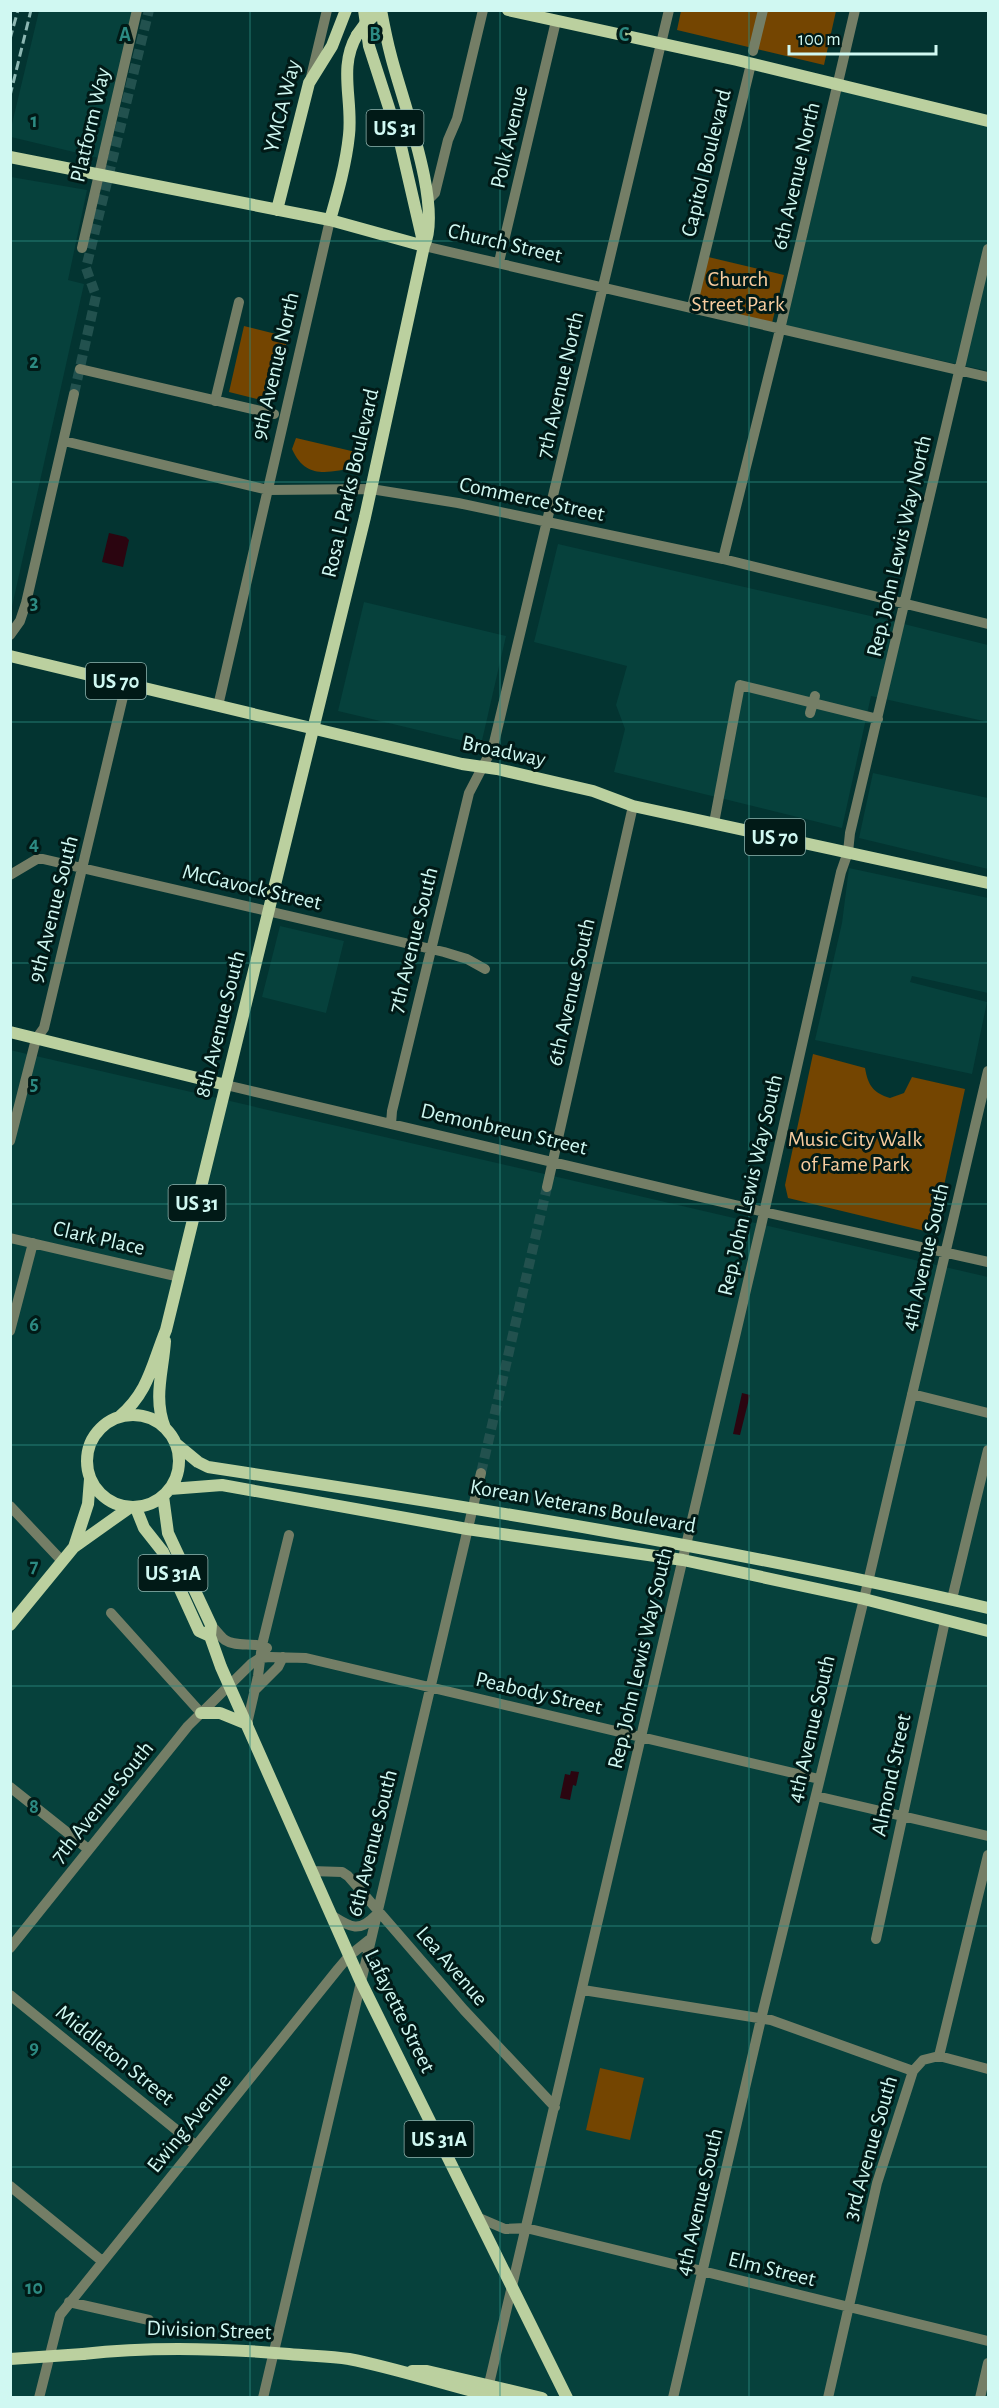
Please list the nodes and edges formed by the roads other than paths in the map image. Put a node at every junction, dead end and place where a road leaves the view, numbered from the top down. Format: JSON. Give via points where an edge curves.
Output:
{"nodes":[{"id":1,"x":137,"y":10,"type":"edge"},
{"id":2,"x":327,"y":10,"type":"edge"},
{"id":3,"x":346,"y":10,"type":"edge"},
{"id":4,"x":364,"y":10,"type":"edge"},
{"id":5,"x":380,"y":10,"type":"edge"},
{"id":6,"x":483,"y":10,"type":"edge"},
{"id":7,"x":508,"y":10,"type":"edge"},
{"id":8,"x":669,"y":10,"type":"edge"},
{"id":9,"x":763,"y":10,"type":"edge"},
{"id":10,"x":855,"y":10,"type":"edge"},
{"id":11,"x":556,"y":21,"type":"junction"},
{"id":12,"x":661,"y":45,"type":"junction"},
{"id":13,"x":753,"y":52,"type":"junction"},
{"id":14,"x":309,"y":83,"type":"junction"},
{"id":15,"x":838,"y":84,"type":"junction"},
{"id":16,"x":988,"y":121,"type":"edge"},
{"id":17,"x":10,"y":157,"type":"edge"},
{"id":18,"x":99,"y":175,"type":"junction"},
{"id":19,"x":427,"y":201,"type":"junction"},
{"id":20,"x":277,"y":210,"type":"junction"},
{"id":21,"x":330,"y":220,"type":"junction"},
{"id":22,"x":424,"y":246,"type":"junction"},
{"id":23,"x":82,"y":248,"type":"dead end"},
{"id":24,"x":988,"y":249,"type":"edge"},
{"id":25,"x":499,"y":262,"type":"junction"},
{"id":26,"x":603,"y":287,"type":"junction"},
{"id":27,"x":240,"y":302,"type":"dead end"},
{"id":28,"x":692,"y":307,"type":"junction"},
{"id":29,"x":780,"y":329,"type":"junction"},
{"id":30,"x":80,"y":369,"type":"dead end"},
{"id":31,"x":960,"y":371,"type":"junction"},
{"id":32,"x":988,"y":377,"type":"edge"},
{"id":33,"x":74,"y":394,"type":"tunnel mouth"},
{"id":34,"x":215,"y":401,"type":"junction"},
{"id":35,"x":274,"y":414,"type":"dead end"},
{"id":36,"x":64,"y":441,"type":"junction"},
{"id":37,"x":371,"y":489,"type":"junction"},
{"id":38,"x":268,"y":490,"type":"junction"},
{"id":39,"x":547,"y":522,"type":"junction"},
{"id":40,"x":723,"y":559,"type":"junction"},
{"id":41,"x":905,"y":604,"type":"junction"},
{"id":42,"x":988,"y":624,"type":"edge"},
{"id":43,"x":10,"y":635,"type":"edge"},
{"id":44,"x":10,"y":656,"type":"edge"},
{"id":45,"x":126,"y":684,"type":"junction"},
{"id":46,"x":814,"y":696,"type":"dead end"},
{"id":47,"x":218,"y":706,"type":"junction"},
{"id":48,"x":810,"y":713,"type":"dead end"},
{"id":49,"x":878,"y":719,"type":"junction"},
{"id":50,"x":314,"y":728,"type":"junction"},
{"id":51,"x":482,"y":767,"type":"junction"},
{"id":52,"x":633,"y":806,"type":"junction"},
{"id":53,"x":714,"y":824,"type":"junction"},
{"id":54,"x":848,"y":852,"type":"junction"},
{"id":55,"x":83,"y":868,"type":"junction"},
{"id":56,"x":10,"y":875,"type":"edge"},
{"id":57,"x":988,"y":883,"type":"edge"},
{"id":58,"x":269,"y":912,"type":"junction"},
{"id":59,"x":431,"y":949,"type":"junction"},
{"id":60,"x":485,"y":969,"type":"dead end"},
{"id":61,"x":10,"y":1032,"type":"edge"},
{"id":62,"x":36,"y":1039,"type":"junction"},
{"id":63,"x":988,"y":1071,"type":"edge"},
{"id":64,"x":226,"y":1085,"type":"junction"},
{"id":65,"x":391,"y":1124,"type":"junction"},
{"id":66,"x":10,"y":1141,"type":"edge"},
{"id":67,"x":553,"y":1162,"type":"junction"},
{"id":68,"x":547,"y":1187,"type":"tunnel mouth"},
{"id":69,"x":764,"y":1212,"type":"junction"},
{"id":70,"x":10,"y":1238,"type":"edge"},
{"id":71,"x":33,"y":1244,"type":"junction"},
{"id":72,"x":946,"y":1253,"type":"junction"},
{"id":73,"x":988,"y":1262,"type":"edge"},
{"id":74,"x":179,"y":1277,"type":"junction"},
{"id":75,"x":166,"y":1330,"type":"junction"},
{"id":76,"x":10,"y":1331,"type":"edge"},
{"id":77,"x":912,"y":1394,"type":"junction"},
{"id":78,"x":988,"y":1413,"type":"edge"},
{"id":79,"x":119,"y":1417,"type":"junction"},
{"id":80,"x":165,"y":1428,"type":"junction"},
{"id":81,"x":175,"y":1443,"type":"junction"},
{"id":82,"x":988,"y":1450,"type":"edge"},
{"id":83,"x":480,"y":1473,"type":"tunnel mouth"},
{"id":84,"x":90,"y":1478,"type":"junction"},
{"id":85,"x":167,"y":1492,"type":"junction"},
{"id":86,"x":10,"y":1506,"type":"edge"},
{"id":87,"x":132,"y":1508,"type":"junction"},
{"id":88,"x":472,"y":1508,"type":"junction"},
{"id":89,"x":467,"y":1529,"type":"junction"},
{"id":90,"x":289,"y":1534,"type":"dead end"},
{"id":91,"x":686,"y":1546,"type":"junction"},
{"id":92,"x":74,"y":1547,"type":"junction"},
{"id":93,"x":683,"y":1560,"type":"junction"},
{"id":94,"x":62,"y":1561,"type":"junction"},
{"id":95,"x":868,"y":1580,"type":"junction"},
{"id":96,"x":864,"y":1599,"type":"junction"},
{"id":97,"x":952,"y":1599,"type":"junction"},
{"id":98,"x":988,"y":1608,"type":"edge"},
{"id":99,"x":111,"y":1613,"type":"dead end"},
{"id":100,"x":945,"y":1621,"type":"junction"},
{"id":101,"x":10,"y":1625,"type":"edge"},
{"id":102,"x":210,"y":1631,"type":"junction"},
{"id":103,"x":988,"y":1631,"type":"edge"},
{"id":104,"x":262,"y":1645,"type":"junction"},
{"id":105,"x":283,"y":1657,"type":"junction"},
{"id":106,"x":260,"y":1658,"type":"junction"},
{"id":107,"x":229,"y":1685,"type":"junction"},
{"id":108,"x":430,"y":1686,"type":"junction"},
{"id":109,"x":254,"y":1691,"type":"junction"},
{"id":110,"x":201,"y":1713,"type":"junction"},
{"id":111,"x":247,"y":1724,"type":"junction"},
{"id":112,"x":641,"y":1736,"type":"junction"},
{"id":113,"x":819,"y":1779,"type":"junction"},
{"id":114,"x":10,"y":1787,"type":"edge"},
{"id":115,"x":816,"y":1796,"type":"junction"},
{"id":116,"x":903,"y":1815,"type":"junction"},
{"id":117,"x":988,"y":1836,"type":"edge"},
{"id":118,"x":88,"y":1849,"type":"junction"},
{"id":119,"x":988,"y":1855,"type":"edge"},
{"id":120,"x":311,"y":1871,"type":"junction"},
{"id":121,"x":376,"y":1913,"type":"junction"},
{"id":122,"x":331,"y":1915,"type":"junction"},
{"id":123,"x":876,"y":1939,"type":"dead end"},
{"id":124,"x":369,"y":1940,"type":"junction"},
{"id":125,"x":10,"y":1948,"type":"edge"},
{"id":126,"x":349,"y":1956,"type":"junction"},
{"id":127,"x":360,"y":1980,"type":"junction"},
{"id":128,"x":583,"y":1990,"type":"junction"},
{"id":129,"x":10,"y":1995,"type":"edge"},
{"id":130,"x":761,"y":2019,"type":"junction"},
{"id":131,"x":939,"y":2056,"type":"junction"},
{"id":132,"x":988,"y":2069,"type":"edge"},
{"id":133,"x":913,"y":2071,"type":"junction"},
{"id":134,"x":555,"y":2107,"type":"junction"},
{"id":135,"x":195,"y":2145,"type":"junction"},
{"id":136,"x":10,"y":2186,"type":"edge"},
{"id":137,"x":477,"y":2217,"type":"junction"},
{"id":138,"x":526,"y":2228,"type":"junction"},
{"id":139,"x":102,"y":2261,"type":"junction"},
{"id":140,"x":703,"y":2272,"type":"junction"},
{"id":141,"x":512,"y":2287,"type":"junction"},
{"id":142,"x":69,"y":2302,"type":"junction"},
{"id":143,"x":849,"y":2307,"type":"junction"},
{"id":144,"x":149,"y":2320,"type":"dead end"},
{"id":145,"x":988,"y":2341,"type":"edge"},
{"id":146,"x":273,"y":2353,"type":"junction"},
{"id":147,"x":10,"y":2359,"type":"edge"},
{"id":148,"x":988,"y":2363,"type":"edge"},
{"id":149,"x":487,"y":2392,"type":"edge"},
{"id":150,"x":39,"y":2397,"type":"edge"},
{"id":151,"x":262,"y":2397,"type":"edge"},
{"id":152,"x":500,"y":2397,"type":"edge"},
{"id":153,"x":542,"y":2397,"type":"edge"},
{"id":154,"x":567,"y":2397,"type":"edge"},
{"id":155,"x":673,"y":2397,"type":"edge"},
{"id":156,"x":828,"y":2397,"type":"edge"},
{"id":157,"x":980,"y":2397,"type":"edge"}],
"edges":[{"from":1,"to":18,"type":"street","name":"Platform Way"},
{"from":2,"to":14,"type":"street","name":"YMCA Way"},
{"from":3,"to":14,"type":"main road","via":[[332,46]]},
{"from":4,"to":22,"type":"main road","name":"Rosa L Parks Boulevard","number":"US 31","via":[[369,46],[400,142]]},
{"from":5,"to":19,"type":"main road","name":"Rosa L Parks Boulevard","number":"US 31","via":[[420,155]]},
{"from":5,"to":21,"type":"main road","name":"9th Avenue North","bridge":true,"via":[[352,44],[347,67],[349,133]]},
{"from":6,"to":19,"type":"street","via":[[457,119],[435,194]]},
{"from":7,"to":11,"type":"main road"},
{"from":8,"to":12,"type":"street","name":"7th Avenue North"},
{"from":9,"to":13,"type":"street","name":"Capitol Boulevard"},
{"from":10,"to":15,"type":"street","name":"6th Avenue North"},
{"from":11,"to":12,"type":"main road"},
{"from":11,"to":25,"type":"street","name":"Polk Avenue"},
{"from":12,"to":13,"type":"main road"},
{"from":12,"to":26,"type":"street","name":"7th Avenue North"},
{"from":13,"to":15,"type":"main road"},
{"from":13,"to":28,"type":"street","name":"Capitol Boulevard"},
{"from":14,"to":20,"type":"main road","name":"YMCA Way"},
{"from":15,"to":16,"type":"main road"},
{"from":15,"to":29,"type":"street","name":"6th Avenue North"},
{"from":17,"to":18,"type":"main road","name":"Church Street"},
{"from":18,"to":20,"type":"main road","name":"Church Street"},
{"from":18,"to":23,"type":"street","name":"Platform Way"},
{"from":19,"to":22,"type":"main road","name":"Rosa L Parks Boulevard","number":"US 31","via":[[429,230]]},
{"from":20,"to":21,"type":"main road","name":"Church Street"},
{"from":21,"to":22,"type":"main road","name":"Church Street"},
{"from":21,"to":38,"type":"street","name":"9th Avenue North"},
{"from":22,"to":25,"type":"street","name":"Church Street"},
{"from":22,"to":37,"type":"main road","name":"Rosa L Parks Boulevard","number":"US 31"},
{"from":24,"to":31,"type":"street","name":"Rep. John Lewis Way North"},
{"from":25,"to":26,"type":"street","name":"Church Street"},
{"from":26,"to":28,"type":"street","name":"Church Street"},
{"from":26,"to":39,"type":"street","name":"7th Avenue North"},
{"from":27,"to":34,"type":"street"},
{"from":28,"to":29,"type":"street","name":"Church Street"},
{"from":29,"to":31,"type":"street","name":"Church Street"},
{"from":29,"to":40,"type":"street","name":"6th Avenue North"},
{"from":30,"to":34,"type":"street"},
{"from":31,"to":32,"type":"street","name":"Church Street"},
{"from":31,"to":41,"type":"street","name":"Rep. John Lewis Way North"},
{"from":33,"to":36,"type":"street"},
{"from":34,"to":35,"type":"street"},
{"from":36,"to":38,"type":"street","name":"Commerce Street"},
{"from":36,"to":43,"type":"street","via":[[26,603]]},
{"from":37,"to":38,"type":"street","name":"Commerce Street"},
{"from":37,"to":39,"type":"street","name":"Commerce Street"},
{"from":37,"to":50,"type":"main road","name":"Rosa L Parks Boulevard","number":"US 31"},
{"from":38,"to":47,"type":"street","name":"9th Avenue North"},
{"from":39,"to":40,"type":"street","name":"Commerce Street"},
{"from":39,"to":51,"type":"street","name":"7th Avenue North","via":[[493,747]]},
{"from":40,"to":41,"type":"street","name":"Commerce Street"},
{"from":41,"to":42,"type":"street","name":"Commerce Street"},
{"from":41,"to":49,"type":"street","name":"Rep. John Lewis Way North"},
{"from":44,"to":45,"type":"main road","name":"Broadway","number":"US 70"},
{"from":45,"to":47,"type":"main road","name":"Broadway","number":"US 70"},
{"from":45,"to":55,"type":"street","name":"9th Avenue South"},
{"from":46,"to":48,"type":"street","bridge":true},
{"from":47,"to":50,"type":"main road","name":"Broadway","number":"US 70"},
{"from":49,"to":53,"type":"street","via":[[740,685]]},
{"from":49,"to":54,"type":"street","name":"Rep. John Lewis Way North"},
{"from":50,"to":51,"type":"main road","name":"Broadway","number":"US 70"},
{"from":50,"to":58,"type":"main road","name":"8th Avenue South","number":"US 31"},
{"from":51,"to":52,"type":"main road","name":"Broadway","number":"US 70","via":[[593,791]]},
{"from":51,"to":59,"type":"street","name":"7th Avenue South","via":[[469,793]]},
{"from":52,"to":53,"type":"main road","name":"Broadway","number":"US 70"},
{"from":52,"to":67,"type":"street","name":"6th Avenue South"},
{"from":53,"to":54,"type":"main road","name":"Broadway","number":"US 70"},
{"from":54,"to":57,"type":"main road","name":"Broadway","number":"US 70"},
{"from":54,"to":69,"type":"street","name":"Rep. John Lewis Way South"},
{"from":55,"to":56,"type":"street","name":"McGavock Street","via":[[37,859]]},
{"from":55,"to":58,"type":"street","name":"McGavock Street"},
{"from":55,"to":62,"type":"street","name":"9th Avenue South","via":[[44,1028]]},
{"from":58,"to":59,"type":"street","name":"McGavock Street"},
{"from":58,"to":64,"type":"main road","name":"8th Avenue South","number":"US 31"},
{"from":59,"to":60,"type":"street","name":"McGavock Street","via":[[467,959]]},
{"from":59,"to":65,"type":"street","name":"7th Avenue South"},
{"from":61,"to":62,"type":"main road","name":"Demonbreun Street"},
{"from":62,"to":64,"type":"main road","name":"Demonbreun Street"},
{"from":62,"to":66,"type":"street","name":"9th Avenue South"},
{"from":63,"to":72,"type":"street","name":"4th Avenue South"},
{"from":64,"to":65,"type":"street","name":"Demonbreun Street"},
{"from":64,"to":74,"type":"main road","name":"8th Avenue South","number":"US 31"},
{"from":65,"to":67,"type":"street","name":"Demonbreun Street"},
{"from":67,"to":68,"type":"street","name":"6th Avenue South"},
{"from":67,"to":69,"type":"street","name":"Demonbreun Street"},
{"from":69,"to":72,"type":"street","name":"Demonbreun Street"},
{"from":69,"to":91,"type":"street","name":"Rep. John Lewis Way South"},
{"from":70,"to":71,"type":"street","name":"Clark Place"},
{"from":71,"to":74,"type":"street","name":"Clark Place"},
{"from":71,"to":76,"type":"street"},
{"from":72,"to":73,"type":"street","name":"Demonbreun Street"},
{"from":72,"to":77,"type":"street","name":"4th Avenue South"},
{"from":74,"to":75,"type":"main road","name":"8th Avenue South","number":"US 31"},
{"from":75,"to":79,"type":"main road","name":"8th Avenue South","number":"US 31","via":[[147,1385]]},
{"from":75,"to":80,"type":"main road","name":"8th Avenue South","number":"US 31","via":[[158,1399]]},
{"from":77,"to":78,"type":"street"},
{"from":77,"to":95,"type":"street","name":"4th Avenue South"},
{"from":79,"to":80,"type":"main road","via":[[144,1416]]},
{"from":79,"to":84,"type":"main road","number":"US 31","via":[[100,1428],[89,1446]]},
{"from":80,"to":81,"type":"main road","number":"US 31"},
{"from":81,"to":85,"type":"main road","via":[[178,1469]]},
{"from":81,"to":88,"type":"main road","name":"Korean Veterans Boulevard","via":[[208,1467]]},
{"from":82,"to":97,"type":"street"},
{"from":83,"to":88,"type":"street","name":"6th Avenue South"},
{"from":84,"to":87,"type":"main road","via":[[105,1498]]},
{"from":84,"to":92,"type":"main road","number":"US 31","via":[[88,1504]]},
{"from":85,"to":87,"type":"main road","number":"US 31","via":[[148,1504]]},
{"from":85,"to":89,"type":"main road","name":"Korean Veterans Boulevard","via":[[222,1485]]},
{"from":85,"to":102,"type":"main road","name":"Lafayette Street","number":"US 31A","via":[[168,1533]]},
{"from":86,"to":94,"type":"street"},
{"from":87,"to":92,"type":"main road","number":"US 31"},
{"from":87,"to":102,"type":"main road","name":"Lafayette Street","number":"US 31A","via":[[163,1552],[199,1631]]},
{"from":88,"to":89,"type":"street","name":"6th Avenue South"},
{"from":88,"to":91,"type":"main road","name":"Korean Veterans Boulevard"},
{"from":89,"to":93,"type":"main road","name":"Korean Veterans Boulevard"},
{"from":89,"to":108,"type":"street","name":"6th Avenue South"},
{"from":90,"to":104,"type":"street"},
{"from":91,"to":93,"type":"street","name":"Rep. John Lewis Way South"},
{"from":91,"to":95,"type":"main road","name":"Korean Veterans Boulevard"},
{"from":92,"to":94,"type":"main road","number":"US 31"},
{"from":93,"to":96,"type":"main road","name":"Korean Veterans Boulevard"},
{"from":93,"to":112,"type":"street","name":"Rep. John Lewis Way South"},
{"from":94,"to":101,"type":"main road","number":"US 31"},
{"from":95,"to":96,"type":"street","name":"4th Avenue South"},
{"from":95,"to":97,"type":"main road","name":"Korean Veterans Boulevard"},
{"from":96,"to":100,"type":"main road","name":"Korean Veterans Boulevard"},
{"from":96,"to":113,"type":"street","name":"4th Avenue South"},
{"from":97,"to":98,"type":"main road","name":"Korean Veterans Boulevard"},
{"from":99,"to":110,"type":"street"},
{"from":100,"to":103,"type":"main road","name":"Korean Veterans Boulevard"},
{"from":100,"to":116,"type":"street","name":"Almond Street"},
{"from":102,"to":104,"type":"street","name":"Peabody Street","via":[[232,1643]]},
{"from":102,"to":107,"type":"main road","name":"Lafayette Street","number":"US 31A"},
{"from":104,"to":105,"type":"street","name":"Peabody Street"},
{"from":104,"to":106,"type":"street"},
{"from":105,"to":106,"type":"street","name":"Peabody Street"},
{"from":105,"to":108,"type":"street","name":"Peabody Street","via":[[306,1658]]},
{"from":105,"to":109,"type":"street"},
{"from":106,"to":107,"type":"street"},
{"from":106,"to":109,"type":"street"},
{"from":107,"to":110,"type":"street","name":"7th Avenue South"},
{"from":107,"to":111,"type":"main road","name":"Lafayette Street","number":"US 31A"},
{"from":108,"to":112,"type":"street","name":"Peabody Street"},
{"from":108,"to":121,"type":"street","name":"6th Avenue South"},
{"from":109,"to":111,"type":"street"},
{"from":110,"to":111,"type":"main road","via":[[220,1713]]},
{"from":110,"to":118,"type":"street","name":"7th Avenue South"},
{"from":111,"to":120,"type":"main road","name":"Lafayette Street","number":"US 31A"},
{"from":112,"to":113,"type":"street","name":"Peabody Street"},
{"from":112,"to":128,"type":"street","name":"Rep. John Lewis Way South"},
{"from":113,"to":115,"type":"street","name":"4th Avenue South"},
{"from":114,"to":118,"type":"street"},
{"from":115,"to":116,"type":"street"},
{"from":115,"to":130,"type":"street","name":"4th Avenue South"},
{"from":116,"to":117,"type":"street"},
{"from":116,"to":123,"type":"street","name":"Almond Street"},
{"from":118,"to":125,"type":"street","name":"7th Avenue South"},
{"from":119,"to":131,"type":"street"},
{"from":120,"to":121,"type":"street","name":"Lea Avenue","via":[[342,1872]]},
{"from":120,"to":122,"type":"main road","name":"Lafayette Street","number":"US 31A"},
{"from":121,"to":122,"type":"street","via":[[364,1926],[355,1928]]},
{"from":121,"to":124,"type":"street","name":"6th Avenue South"},
{"from":121,"to":134,"type":"street","name":"Lea Avenue"},
{"from":122,"to":126,"type":"main road","name":"Lafayette Street","number":"US 31A"},
{"from":124,"to":126,"type":"street","name":"Ewing Avenue"},
{"from":124,"to":127,"type":"street","name":"6th Avenue South"},
{"from":126,"to":127,"type":"main road","name":"Lafayette Street","number":"US 31A"},
{"from":126,"to":135,"type":"street","name":"Ewing Avenue"},
{"from":127,"to":137,"type":"main road","name":"Lafayette Street","number":"US 31A"},
{"from":127,"to":146,"type":"street","name":"6th Avenue South"},
{"from":128,"to":130,"type":"street"},
{"from":128,"to":134,"type":"street","name":"Rep. John Lewis Way South"},
{"from":129,"to":135,"type":"street","name":"Middleton Street"},
{"from":130,"to":133,"type":"street"},
{"from":130,"to":140,"type":"street","name":"4th Avenue South"},
{"from":131,"to":132,"type":"street"},
{"from":131,"to":133,"type":"street","name":"3rd Avenue South","via":[[923,2060]]},
{"from":133,"to":143,"type":"street","name":"3rd Avenue South","via":[[878,2183]]},
{"from":134,"to":138,"type":"street","name":"Rep. John Lewis Way South"},
{"from":135,"to":139,"type":"street","name":"Ewing Avenue"},
{"from":136,"to":139,"type":"street"},
{"from":137,"to":138,"type":"street","name":"Elm Street","via":[[505,2229]]},
{"from":137,"to":141,"type":"main road","name":"Lafayette Street","number":"US 31A"},
{"from":138,"to":140,"type":"street","name":"Elm Street"},
{"from":138,"to":141,"type":"street","name":"Rep. John Lewis Way South"},
{"from":139,"to":142,"type":"street","name":"Ewing Avenue"},
{"from":140,"to":143,"type":"street","name":"Elm Street"},
{"from":140,"to":155,"type":"street","name":"4th Avenue South"},
{"from":141,"to":149,"type":"street","name":"Rep. John Lewis Way South"},
{"from":141,"to":154,"type":"main road","name":"Lafayette Street","number":"US 31A"},
{"from":142,"to":144,"type":"street"},
{"from":142,"to":150,"type":"street","name":"Ewing Avenue","via":[[60,2315]]},
{"from":143,"to":145,"type":"street","name":"Elm Street"},
{"from":143,"to":156,"type":"street","name":"3rd Avenue South"},
{"from":146,"to":147,"type":"main road","name":"Division Street","bridge":true,"via":[[163,2348]]},
{"from":146,"to":149,"type":"main road","name":"Division Street","via":[[342,2358]]},
{"from":146,"to":151,"type":"street","name":"6th Avenue South"},
{"from":148,"to":157,"type":"street"},
{"from":149,"to":152,"type":"main road","name":"Division Street"},
{"from":149,"to":153,"type":"main road","name":"Division Street"}]}
